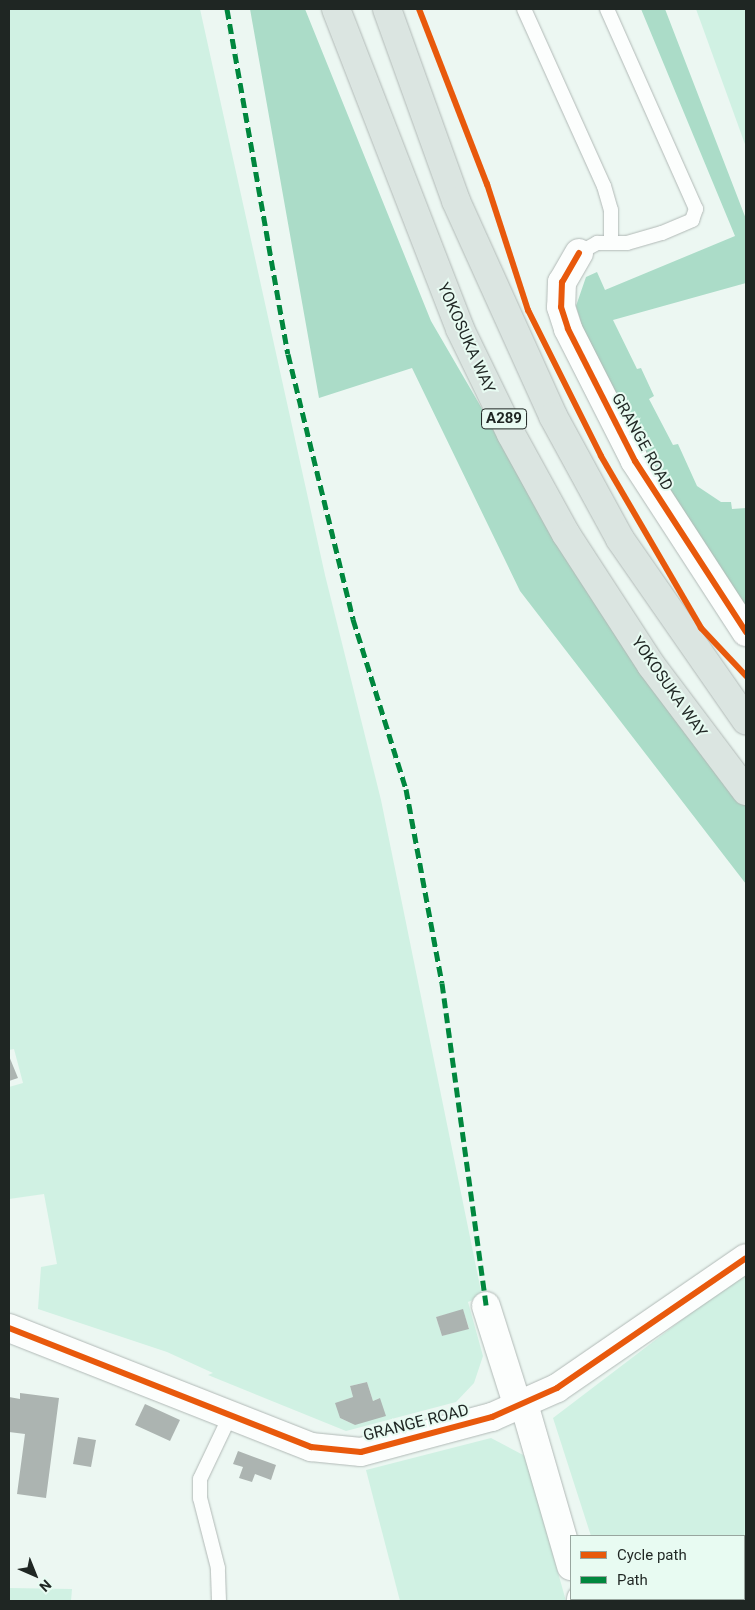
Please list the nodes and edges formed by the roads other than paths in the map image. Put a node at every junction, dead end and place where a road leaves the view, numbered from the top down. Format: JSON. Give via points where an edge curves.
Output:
{"nodes":[{"id":1,"x":336,"y":9,"type":"edge"},
{"id":2,"x":387,"y":9,"type":"edge"},
{"id":3,"x":524,"y":9,"type":"edge"},
{"id":4,"x":607,"y":9,"type":"edge"},
{"id":5,"x":611,"y":244,"type":"junction"},
{"id":6,"x":579,"y":253,"type":"joint"},
{"id":7,"x":746,"y":632,"type":"edge"},
{"id":8,"x":746,"y":720,"type":"edge"},
{"id":9,"x":746,"y":791,"type":"edge"},
{"id":10,"x":746,"y":1258,"type":"edge"},
{"id":11,"x":486,"y":1306,"type":"dead end"},
{"id":12,"x":9,"y":1328,"type":"edge"},
{"id":13,"x":521,"y":1405,"type":"junction"},
{"id":14,"x":230,"y":1416,"type":"junction"},
{"id":15,"x":570,"y":1563,"type":"edge"},
{"id":16,"x":219,"y":1601,"type":"edge"}],
"edges":[{"from":1,"to":9,"type":"main road","name":"YOKOSUKA WAY","number":"A289","via":[[460,329],[511,434],[566,534],[650,665]]},
{"from":2,"to":8,"type":"main road","number":"A289","via":[[456,201],[553,416],[620,539]]},
{"from":3,"to":5,"type":"lane","via":[[604,186],[611,210]]},
{"from":4,"to":5,"type":"lane","via":[[696,209],[692,220],[662,233]]},
{"from":5,"to":6,"type":"lane","via":[[597,243]]},
{"from":6,"to":7,"type":"street","name":"GRANGE ROAD","via":[[562,282],[561,307],[568,329],[635,461]]},
{"from":10,"to":13,"type":"street","name":"GRANGE ROAD","via":[[603,1360]]},
{"from":11,"to":13,"type":"street"},
{"from":12,"to":14,"type":"street","name":"GRANGE ROAD"},
{"from":13,"to":14,"type":"street","name":"GRANGE ROAD","via":[[426,1438],[351,1453],[311,1447]]},
{"from":13,"to":15,"type":"street"},
{"from":14,"to":16,"type":"lane","via":[[200,1479],[200,1498],[218,1568]]}]}
